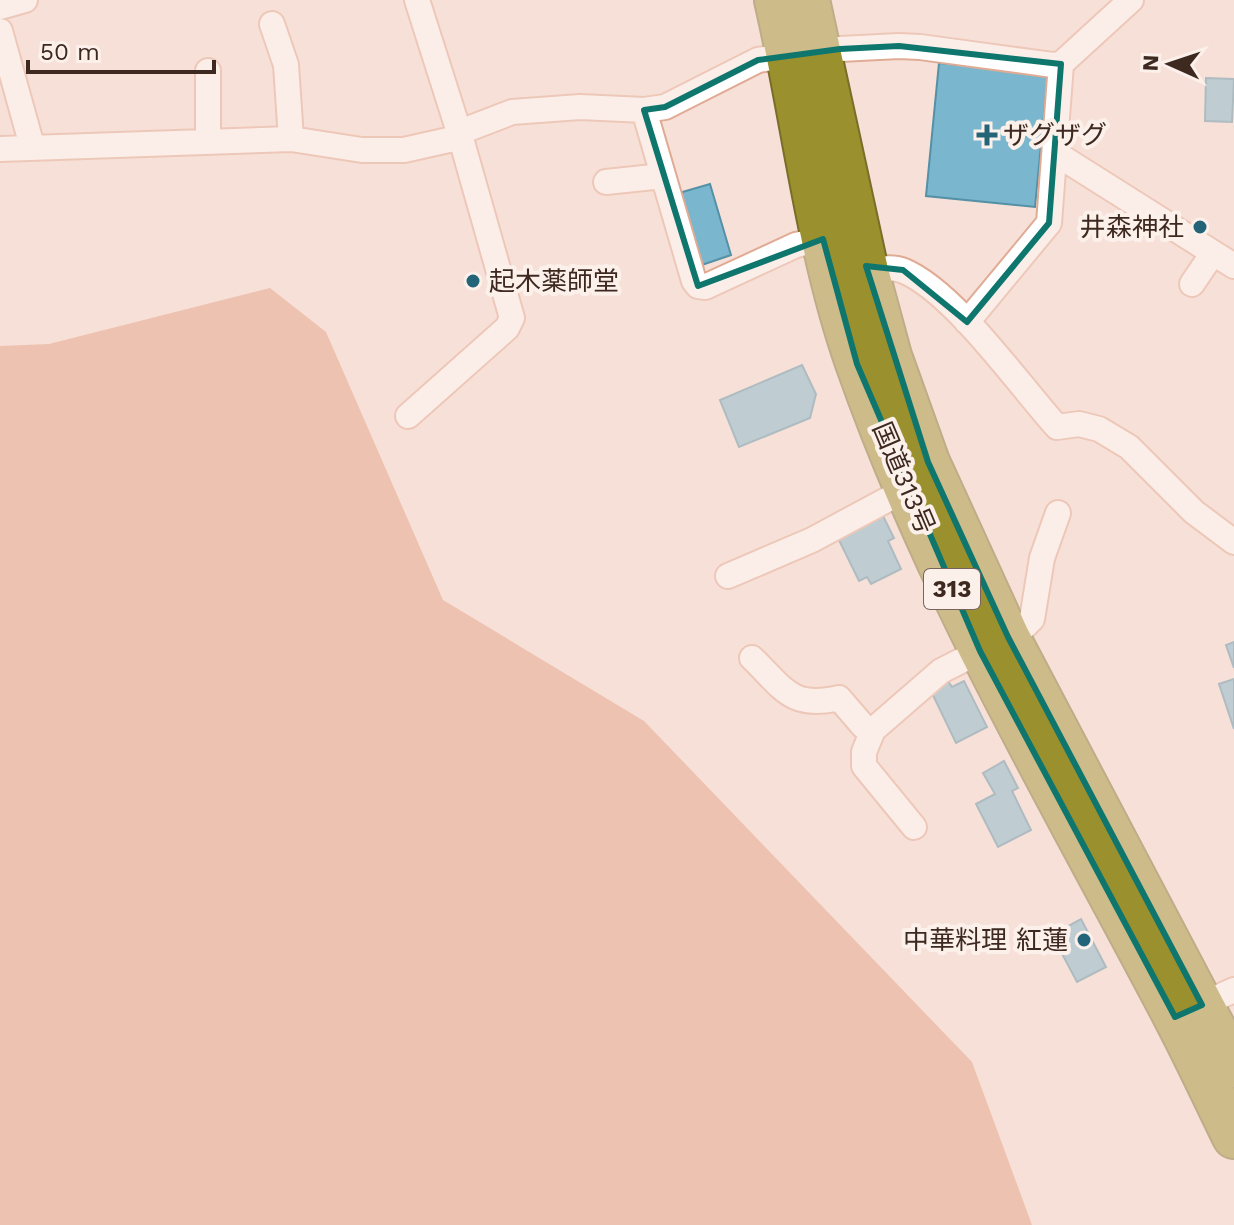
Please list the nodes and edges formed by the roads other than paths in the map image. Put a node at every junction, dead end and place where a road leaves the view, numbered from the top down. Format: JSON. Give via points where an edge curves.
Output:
{"nodes":[{"id":1,"x":25,"y":0,"type":"edge"},
{"id":2,"x":417,"y":0,"type":"edge"},
{"id":3,"x":776,"y":0,"type":"edge"},
{"id":4,"x":808,"y":0,"type":"edge"},
{"id":5,"x":1131,"y":0,"type":"edge"},
{"id":6,"x":0,"y":7,"type":"edge"},
{"id":7,"x":272,"y":24,"type":"dead end"},
{"id":8,"x":0,"y":31,"type":"edge"},
{"id":9,"x":805,"y":54,"type":"junction"},
{"id":10,"x":1061,"y":64,"type":"junction"},
{"id":11,"x":208,"y":71,"type":"dead end"},
{"id":12,"x":644,"y":110,"type":"junction"},
{"id":13,"x":460,"y":135,"type":"junction"},
{"id":14,"x":291,"y":139,"type":"junction"},
{"id":15,"x":208,"y":141,"type":"junction"},
{"id":16,"x":32,"y":146,"type":"junction"},
{"id":17,"x":0,"y":149,"type":"edge"},
{"id":18,"x":1055,"y":153,"type":"junction"},
{"id":19,"x":663,"y":176,"type":"junction"},
{"id":20,"x":606,"y":182,"type":"dead end"},
{"id":21,"x":823,"y":239,"type":"junction"},
{"id":22,"x":1213,"y":253,"type":"junction"},
{"id":23,"x":1234,"y":266,"type":"edge"},
{"id":24,"x":867,"y":271,"type":"junction"},
{"id":25,"x":1192,"y":284,"type":"dead end"},
{"id":26,"x":967,"y":322,"type":"junction"},
{"id":27,"x":408,"y":416,"type":"dead end"},
{"id":28,"x":907,"y":489,"type":"junction"},
{"id":29,"x":1058,"y":513,"type":"dead end"},
{"id":30,"x":1234,"y":542,"type":"edge"},
{"id":31,"x":728,"y":576,"type":"dead end"},
{"id":32,"x":994,"y":644,"type":"junction"},
{"id":33,"x":752,"y":658,"type":"dead end"},
{"id":34,"x":873,"y":730,"type":"junction"},
{"id":35,"x":914,"y":827,"type":"dead end"},
{"id":36,"x":1204,"y":1004,"type":"edge"},
{"id":37,"x":1234,"y":1066,"type":"edge"},
{"id":38,"x":1234,"y":1137,"type":"edge"}],
"edges":[{"from":1,"to":6,"type":"street"},
{"from":2,"to":13,"type":"street"},
{"from":3,"to":9,"type":"highway","name":"国道313号","number":"313"},
{"from":4,"to":9,"type":"highway","name":"国道313号","number":"313"},
{"from":5,"to":10,"type":"street"},
{"from":7,"to":14,"type":"street","via":[[286,65]]},
{"from":8,"to":16,"type":"street"},
{"from":9,"to":10,"type":"street","via":[[899,46]]},
{"from":9,"to":12,"type":"street","via":[[758,60],[665,107]]},
{"from":9,"to":21,"type":"highway","name":"国道313号","number":"313"},
{"from":9,"to":24,"type":"highway","name":"国道313号","number":"313"},
{"from":10,"to":18,"type":"street"},
{"from":11,"to":15,"type":"street"},
{"from":12,"to":13,"type":"street","via":[[512,112]]},
{"from":12,"to":19,"type":"street"},
{"from":13,"to":14,"type":"street","via":[[404,150],[362,150]]},
{"from":13,"to":27,"type":"street","via":[[512,318]]},
{"from":14,"to":15,"type":"street"},
{"from":15,"to":16,"type":"street"},
{"from":16,"to":17,"type":"street"},
{"from":18,"to":22,"type":"street"},
{"from":18,"to":26,"type":"street","via":[[1049,223]]},
{"from":19,"to":20,"type":"street"},
{"from":19,"to":21,"type":"street","via":[[698,286]]},
{"from":21,"to":28,"type":"highway","name":"国道313号","number":"313","via":[[857,364]]},
{"from":22,"to":23,"type":"street"},
{"from":22,"to":25,"type":"street"},
{"from":24,"to":26,"type":"street","via":[[903,270]]},
{"from":24,"to":32,"type":"highway","name":"国道313号","number":"313","via":[[890,356]]},
{"from":26,"to":30,"type":"street","via":[[1057,427],[1079,424],[1099,429],[1129,447],[1194,512]]},
{"from":28,"to":31,"type":"street","via":[[812,540]]},
{"from":28,"to":32,"type":"highway","name":"国道313号","number":"313"},
{"from":29,"to":32,"type":"street","via":[[1042,558],[1032,619]]},
{"from":32,"to":34,"type":"street","via":[[941,671]]},
{"from":32,"to":36,"type":"highway","name":"国道313号","number":"313"},
{"from":33,"to":34,"type":"street","via":[[790,695],[815,703],[839,698]]},
{"from":34,"to":35,"type":"street","via":[[864,766]]},
{"from":36,"to":37,"type":"highway","name":"国道313号","number":"313"},
{"from":36,"to":38,"type":"highway","name":"国道313号","number":"313"}]}
